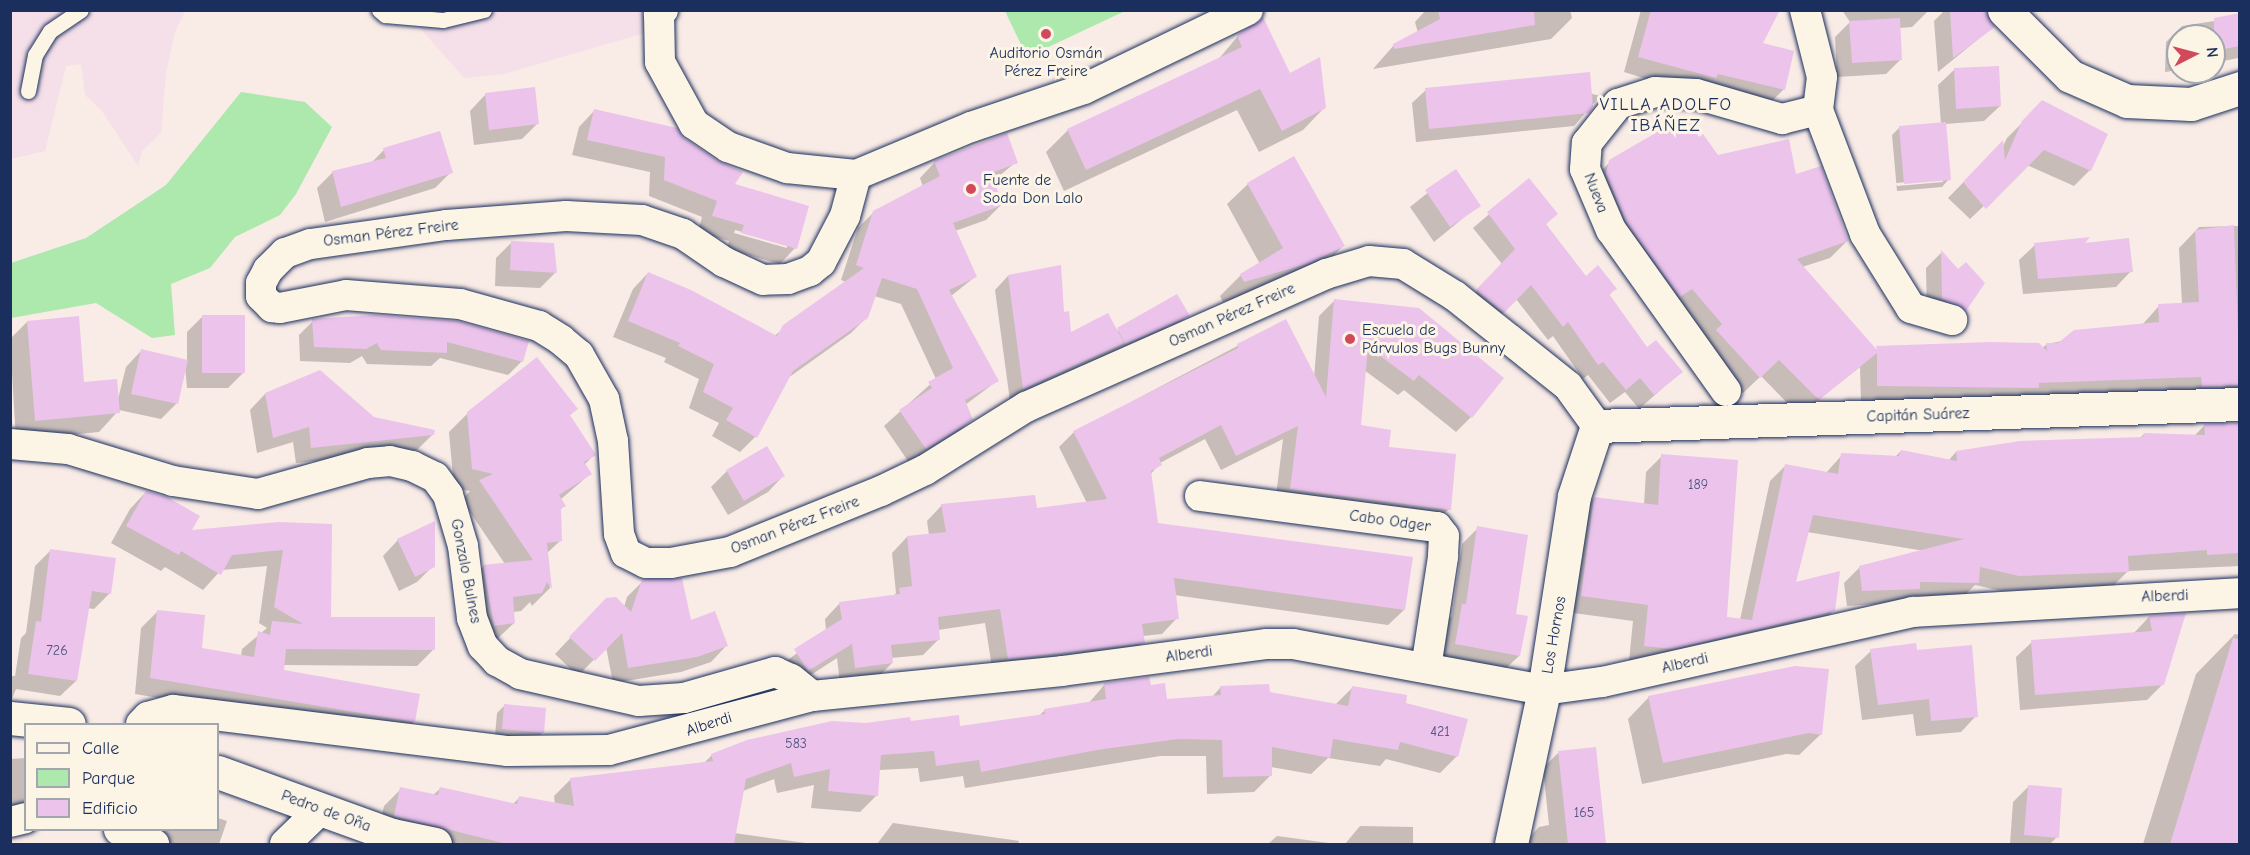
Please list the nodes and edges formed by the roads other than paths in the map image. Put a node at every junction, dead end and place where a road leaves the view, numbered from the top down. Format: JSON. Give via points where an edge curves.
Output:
{"nodes":[{"id":1,"x":81,"y":10,"type":"edge"},
{"id":2,"x":379,"y":10,"type":"edge"},
{"id":3,"x":484,"y":10,"type":"edge"},
{"id":4,"x":663,"y":10,"type":"edge"},
{"id":5,"x":1248,"y":10,"type":"edge"},
{"id":6,"x":1804,"y":10,"type":"edge"},
{"id":7,"x":2004,"y":10,"type":"edge"},
{"id":8,"x":2240,"y":88,"type":"edge"},
{"id":9,"x":28,"y":91,"type":"dead end"},
{"id":10,"x":1818,"y":110,"type":"junction"},
{"id":11,"x":856,"y":175,"type":"junction"},
{"id":12,"x":1952,"y":320,"type":"dead end"},
{"id":13,"x":1726,"y":391,"type":"dead end"},
{"id":14,"x":2240,"y":404,"type":"edge"},
{"id":15,"x":1597,"y":426,"type":"junction"},
{"id":16,"x":10,"y":444,"type":"edge"},
{"id":17,"x":1200,"y":496,"type":"dead end"},
{"id":18,"x":2240,"y":593,"type":"edge"},
{"id":19,"x":1426,"y":668,"type":"junction"},
{"id":20,"x":1544,"y":690,"type":"junction"},
{"id":21,"x":812,"y":696,"type":"junction"},
{"id":22,"x":10,"y":718,"type":"edge"},
{"id":23,"x":59,"y":723,"type":"edge"},
{"id":24,"x":142,"y":723,"type":"edge"},
{"id":25,"x":219,"y":772,"type":"edge"},
{"id":26,"x":321,"y":809,"type":"junction"},
{"id":27,"x":122,"y":831,"type":"edge"},
{"id":28,"x":154,"y":844,"type":"edge"},
{"id":29,"x":285,"y":844,"type":"edge"},
{"id":30,"x":435,"y":844,"type":"edge"},
{"id":31,"x":1512,"y":844,"type":"edge"}],
"edges":[{"from":1,"to":9,"type":"lane","via":[[50,31],[35,55]]},
{"from":2,"to":3,"type":"lane","via":[[385,15],[443,20]]},
{"from":4,"to":11,"type":"street","via":[[659,14],[660,62],[694,124],[728,147],[787,168]]},
{"from":5,"to":11,"type":"street","via":[[1084,89],[971,127]]},
{"from":6,"to":10,"type":"street","via":[[1822,77]]},
{"from":7,"to":8,"type":"street","via":[[2070,76],[2127,101],[2191,104]]},
{"from":10,"to":12,"type":"street","via":[[1865,234],[1911,308]]},
{"from":10,"to":13,"type":"street","name":"Nueva","via":[[1782,119],[1696,94],[1655,92],[1618,104],[1587,143],[1585,168],[1611,230]]},
{"from":11,"to":15,"type":"street","name":"Osman Pérez Freire","via":[[845,216],[821,262],[788,279],[763,280],[724,262],[683,234],[642,220],[566,216],[446,225],[310,244],[285,253],[268,270],[261,283],[261,296],[280,309],[346,296],[460,304],[539,326],[561,340],[579,356],[604,399],[613,441],[619,534],[626,553],[646,562],[671,563],[730,552],[850,504],[925,470],[1036,403],[1326,274],[1369,261],[1403,264],[1455,296],[1568,386]]},
{"from":14,"to":15,"type":"street","name":"Capitán Suárez"},
{"from":15,"to":20,"type":"street","name":"Los Hornos","via":[[1574,496]]},
{"from":16,"to":21,"type":"street","name":"Gonzalo Bulnes","via":[[68,449],[173,481],[258,494],[368,463],[390,461],[412,466],[435,477],[448,495],[464,546],[472,618],[483,646],[497,661],[520,674],[639,701],[684,698],[775,672],[792,679]]},
{"from":17,"to":19,"type":"street","name":"Cabo Odger","via":[[1437,527],[1444,536],[1443,557]]},
{"from":18,"to":20,"type":"street","name":"Alberdi","via":[[1913,612],[1602,682]]},
{"from":19,"to":20,"type":"street","name":"Alberdi"},
{"from":19,"to":21,"type":"street","name":"Alberdi","via":[[1293,644],[1267,644],[1062,671]]},
{"from":20,"to":31,"type":"street","name":"Los Hornos"},
{"from":21,"to":24,"type":"street","name":"Alberdi","via":[[644,743],[556,753],[508,751],[173,710],[148,717]]},
{"from":22,"to":23,"type":"street"},
{"from":25,"to":26,"type":"street","name":"Pedro de Oña"},
{"from":26,"to":29,"type":"street"},
{"from":26,"to":30,"type":"street","name":"Pedro de Oña","via":[[393,835]]},
{"from":27,"to":28,"type":"street"}]}
